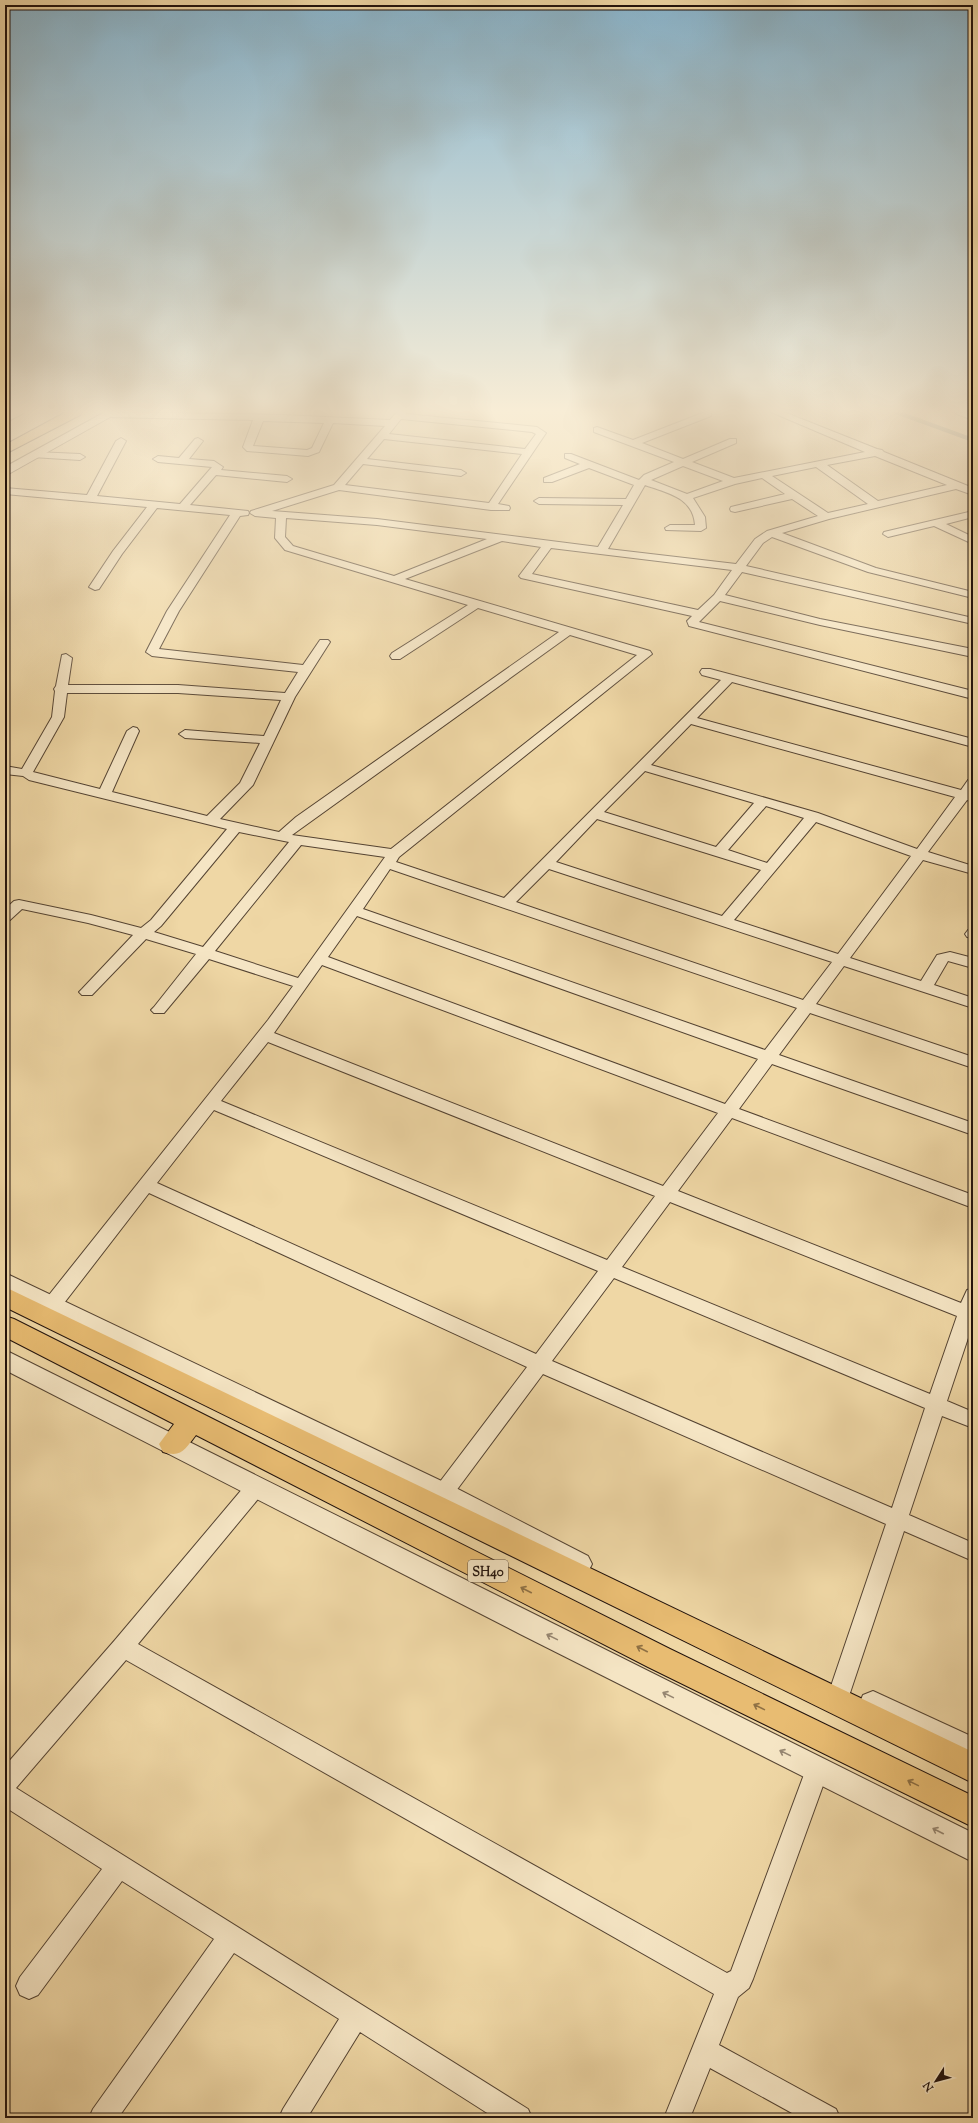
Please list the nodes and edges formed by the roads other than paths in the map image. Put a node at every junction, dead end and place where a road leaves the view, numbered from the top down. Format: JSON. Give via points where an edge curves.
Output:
{"nodes":[{"id":1,"x":149,"y":511,"type":"edge"},
{"id":2,"x":224,"y":511,"type":"edge"},
{"id":3,"x":261,"y":511,"type":"edge"},
{"id":4,"x":625,"y":511,"type":"edge"},
{"id":5,"x":696,"y":511,"type":"edge"},
{"id":6,"x":817,"y":511,"type":"edge"},
{"id":7,"x":851,"y":511,"type":"edge"},
{"id":8,"x":237,"y":512,"type":"junction"},
{"id":9,"x":255,"y":513,"type":"junction"},
{"id":10,"x":973,"y":514,"type":"edge"},
{"id":11,"x":281,"y":515,"type":"junction"},
{"id":12,"x":826,"y":517,"type":"junction"},
{"id":13,"x":936,"y":523,"type":"junction"},
{"id":14,"x":670,"y":528,"type":"dead end"},
{"id":15,"x":771,"y":533,"type":"junction"},
{"id":16,"x":888,"y":534,"type":"dead end"},
{"id":17,"x":499,"y":538,"type":"junction"},
{"id":18,"x":973,"y":541,"type":"edge"},
{"id":19,"x":548,"y":545,"type":"junction"},
{"id":20,"x":601,"y":552,"type":"junction"},
{"id":21,"x":739,"y":568,"type":"junction"},
{"id":22,"x":395,"y":579,"type":"junction"},
{"id":23,"x":96,"y":587,"type":"dead end"},
{"id":24,"x":973,"y":595,"type":"edge"},
{"id":25,"x":718,"y":597,"type":"junction"},
{"id":26,"x":478,"y":603,"type":"junction"},
{"id":27,"x":701,"y":614,"type":"junction"},
{"id":28,"x":973,"y":621,"type":"edge"},
{"id":29,"x":568,"y":631,"type":"junction"},
{"id":30,"x":324,"y":642,"type":"dead end"},
{"id":31,"x":973,"y":654,"type":"edge"},
{"id":32,"x":396,"y":656,"type":"dead end"},
{"id":33,"x":66,"y":658,"type":"dead end"},
{"id":34,"x":306,"y":669,"type":"junction"},
{"id":35,"x":706,"y":672,"type":"dead end"},
{"id":36,"x":729,"y":678,"type":"junction"},
{"id":37,"x":60,"y":689,"type":"junction"},
{"id":38,"x":973,"y":694,"type":"edge"},
{"id":39,"x":289,"y":697,"type":"junction"},
{"id":40,"x":688,"y":719,"type":"junction"},
{"id":41,"x":133,"y":731,"type":"dead end"},
{"id":42,"x":185,"y":734,"type":"dead end"},
{"id":43,"x":268,"y":740,"type":"junction"},
{"id":44,"x":973,"y":743,"type":"edge"},
{"id":45,"x":642,"y":766,"type":"junction"},
{"id":46,"x":5,"y":770,"type":"edge"},
{"id":47,"x":26,"y":773,"type":"junction"},
{"id":48,"x":970,"y":792,"type":"edge"},
{"id":49,"x":105,"y":794,"type":"junction"},
{"id":50,"x":763,"y":801,"type":"junction"},
{"id":51,"x":595,"y":814,"type":"junction"},
{"id":52,"x":813,"y":816,"type":"junction"},
{"id":53,"x":211,"y":820,"type":"junction"},
{"id":54,"x":236,"y":827,"type":"junction"},
{"id":55,"x":282,"y":836,"type":"junction"},
{"id":56,"x":298,"y":840,"type":"junction"},
{"id":57,"x":719,"y":852,"type":"junction"},
{"id":58,"x":918,"y":854,"type":"junction"},
{"id":59,"x":390,"y":858,"type":"junction"},
{"id":60,"x":546,"y":863,"type":"junction"},
{"id":61,"x":770,"y":868,"type":"junction"},
{"id":62,"x":973,"y":870,"type":"edge"},
{"id":63,"x":506,"y":904,"type":"junction"},
{"id":64,"x":353,"y":910,"type":"junction"},
{"id":65,"x":5,"y":917,"type":"edge"},
{"id":66,"x":725,"y":922,"type":"junction"},
{"id":67,"x":142,"y":934,"type":"junction"},
{"id":68,"x":208,"y":953,"type":"junction"},
{"id":69,"x":319,"y":959,"type":"junction"},
{"id":70,"x":841,"y":960,"type":"junction"},
{"id":71,"x":973,"y":963,"type":"edge"},
{"id":72,"x":302,"y":984,"type":"junction"},
{"id":73,"x":925,"y":988,"type":"junction"},
{"id":74,"x":87,"y":992,"type":"dead end"},
{"id":75,"x":973,"y":1004,"type":"edge"},
{"id":76,"x":806,"y":1006,"type":"junction"},
{"id":77,"x":159,"y":1010,"type":"dead end"},
{"id":78,"x":265,"y":1035,"type":"junction"},
{"id":79,"x":768,"y":1057,"type":"junction"},
{"id":80,"x":973,"y":1063,"type":"edge"},
{"id":81,"x":211,"y":1103,"type":"junction"},
{"id":82,"x":728,"y":1110,"type":"junction"},
{"id":83,"x":973,"y":1130,"type":"edge"},
{"id":84,"x":146,"y":1185,"type":"junction"},
{"id":85,"x":666,"y":1193,"type":"junction"},
{"id":86,"x":973,"y":1202,"type":"edge"},
{"id":87,"x":609,"y":1269,"type":"junction"},
{"id":88,"x":5,"y":1281,"type":"edge"},
{"id":89,"x":5,"y":1296,"type":"edge"},
{"id":90,"x":971,"y":1307,"type":"edge"},
{"id":91,"x":48,"y":1309,"type":"junction"},
{"id":92,"x":5,"y":1326,"type":"edge"},
{"id":93,"x":5,"y":1359,"type":"edge"},
{"id":94,"x":539,"y":1364,"type":"junction"},
{"id":95,"x":936,"y":1405,"type":"junction"},
{"id":96,"x":192,"y":1420,"type":"junction"},
{"id":97,"x":973,"y":1420,"type":"edge"},
{"id":98,"x":173,"y":1444,"type":"junction"},
{"id":99,"x":256,"y":1487,"type":"junction"},
{"id":100,"x":443,"y":1493,"type":"junction"},
{"id":101,"x":899,"y":1519,"type":"junction"},
{"id":102,"x":973,"y":1552,"type":"edge"},
{"id":103,"x":123,"y":1647,"type":"junction"},
{"id":104,"x":841,"y":1689,"type":"junction"},
{"id":105,"x":973,"y":1751,"type":"edge"},
{"id":106,"x":973,"y":1768,"type":"edge"},
{"id":107,"x":817,"y":1769,"type":"junction"},
{"id":108,"x":5,"y":1783,"type":"edge"},
{"id":109,"x":5,"y":1794,"type":"edge"},
{"id":110,"x":973,"y":1812,"type":"edge"},
{"id":111,"x":973,"y":1848,"type":"edge"},
{"id":112,"x":119,"y":1866,"type":"junction"},
{"id":113,"x":231,"y":1936,"type":"junction"},
{"id":114,"x":29,"y":1986,"type":"dead end"},
{"id":115,"x":729,"y":1988,"type":"junction"},
{"id":116,"x":356,"y":2015,"type":"junction"},
{"id":117,"x":705,"y":2051,"type":"junction"},
{"id":118,"x":504,"y":2114,"type":"edge"},
{"id":119,"x":102,"y":2118,"type":"edge"},
{"id":120,"x":292,"y":2118,"type":"edge"},
{"id":121,"x":677,"y":2118,"type":"edge"},
{"id":122,"x":827,"y":2118,"type":"edge"}],
"edges":[{"from":1,"to":23,"type":"street","via":[[117,553]]},
{"from":2,"to":8,"type":"street"},
{"from":3,"to":9,"type":"street"},
{"from":4,"to":20,"type":"street"},
{"from":5,"to":14,"type":"street","via":[[700,517],[701,528]]},
{"from":6,"to":12,"type":"street"},
{"from":7,"to":12,"type":"street"},
{"from":8,"to":9,"type":"street"},
{"from":8,"to":34,"type":"street","via":[[173,611],[152,652]]},
{"from":9,"to":11,"type":"street"},
{"from":10,"to":13,"type":"street"},
{"from":11,"to":17,"type":"street","via":[[377,522]]},
{"from":11,"to":22,"type":"street","via":[[280,538],[289,548]]},
{"from":12,"to":15,"type":"street"},
{"from":13,"to":16,"type":"street"},
{"from":13,"to":18,"type":"street"},
{"from":15,"to":21,"type":"street","via":[[759,541]]},
{"from":15,"to":24,"type":"street","via":[[872,570]]},
{"from":17,"to":19,"type":"street"},
{"from":17,"to":22,"type":"street"},
{"from":19,"to":20,"type":"street"},
{"from":19,"to":27,"type":"street","via":[[525,576]]},
{"from":20,"to":21,"type":"street"},
{"from":21,"to":25,"type":"street"},
{"from":21,"to":28,"type":"street"},
{"from":22,"to":26,"type":"street"},
{"from":25,"to":27,"type":"street"},
{"from":25,"to":31,"type":"street","via":[[820,622]]},
{"from":26,"to":29,"type":"street"},
{"from":26,"to":32,"type":"street"},
{"from":27,"to":38,"type":"street","via":[[693,624]]},
{"from":29,"to":55,"type":"street"},
{"from":29,"to":59,"type":"street","via":[[646,654]]},
{"from":30,"to":34,"type":"street"},
{"from":33,"to":37,"type":"street"},
{"from":34,"to":39,"type":"street"},
{"from":35,"to":36,"type":"street"},
{"from":36,"to":40,"type":"street"},
{"from":36,"to":44,"type":"street"},
{"from":37,"to":39,"type":"street","via":[[178,688]]},
{"from":37,"to":47,"type":"street","via":[[58,717]]},
{"from":39,"to":43,"type":"street"},
{"from":40,"to":45,"type":"street"},
{"from":40,"to":48,"type":"street"},
{"from":41,"to":49,"type":"street"},
{"from":42,"to":43,"type":"street"},
{"from":43,"to":53,"type":"street","via":[[246,784]]},
{"from":45,"to":50,"type":"street"},
{"from":45,"to":51,"type":"street"},
{"from":46,"to":47,"type":"street"},
{"from":47,"to":49,"type":"street"},
{"from":48,"to":58,"type":"street"},
{"from":49,"to":53,"type":"street"},
{"from":50,"to":52,"type":"street"},
{"from":50,"to":57,"type":"street"},
{"from":51,"to":57,"type":"street"},
{"from":51,"to":60,"type":"street"},
{"from":52,"to":58,"type":"street"},
{"from":52,"to":61,"type":"street"},
{"from":53,"to":54,"type":"street"},
{"from":54,"to":55,"type":"street"},
{"from":54,"to":67,"type":"street","via":[[156,923]]},
{"from":55,"to":56,"type":"street"},
{"from":56,"to":59,"type":"street"},
{"from":56,"to":68,"type":"street"},
{"from":57,"to":61,"type":"street"},
{"from":58,"to":62,"type":"street"},
{"from":58,"to":70,"type":"street"},
{"from":59,"to":63,"type":"street"},
{"from":59,"to":64,"type":"street"},
{"from":60,"to":63,"type":"street"},
{"from":60,"to":66,"type":"street"},
{"from":61,"to":66,"type":"street"},
{"from":63,"to":76,"type":"street"},
{"from":64,"to":69,"type":"street"},
{"from":64,"to":79,"type":"street"},
{"from":65,"to":67,"type":"street","via":[[19,904]]},
{"from":66,"to":70,"type":"street"},
{"from":67,"to":68,"type":"street"},
{"from":67,"to":74,"type":"street"},
{"from":68,"to":72,"type":"street"},
{"from":68,"to":77,"type":"street"},
{"from":69,"to":72,"type":"street"},
{"from":69,"to":82,"type":"street"},
{"from":70,"to":73,"type":"street"},
{"from":70,"to":76,"type":"street"},
{"from":71,"to":73,"type":"street","via":[[947,956],[942,958]]},
{"from":72,"to":78,"type":"street"},
{"from":73,"to":75,"type":"street"},
{"from":76,"to":79,"type":"street"},
{"from":76,"to":80,"type":"street"},
{"from":78,"to":81,"type":"street"},
{"from":78,"to":85,"type":"street"},
{"from":79,"to":82,"type":"street"},
{"from":79,"to":83,"type":"street"},
{"from":81,"to":84,"type":"street"},
{"from":81,"to":87,"type":"street"},
{"from":82,"to":85,"type":"street"},
{"from":82,"to":86,"type":"street"},
{"from":84,"to":91,"type":"street"},
{"from":84,"to":94,"type":"street"},
{"from":85,"to":87,"type":"street"},
{"from":85,"to":90,"type":"street"},
{"from":87,"to":94,"type":"street"},
{"from":87,"to":95,"type":"street"},
{"from":88,"to":91,"type":"street"},
{"from":89,"to":91,"type":"main road","number":"SH40"},
{"from":90,"to":95,"type":"street"},
{"from":91,"to":100,"type":"street"},
{"from":91,"to":106,"type":"main road","number":"SH40"},
{"from":92,"to":96,"type":"main road","number":"SH40"},
{"from":93,"to":98,"type":"street"},
{"from":94,"to":100,"type":"street"},
{"from":94,"to":101,"type":"street"},
{"from":95,"to":97,"type":"street"},
{"from":95,"to":101,"type":"street"},
{"from":96,"to":98,"type":"main road"},
{"from":110,"to":96,"type":"main road","number":"SH40","one_way":true,"via":[[659,1658]]},
{"from":98,"to":99,"type":"street"},
{"from":99,"to":103,"type":"street"},
{"from":107,"to":99,"type":"street","one_way":true},
{"from":100,"to":104,"type":"street","via":[[582,1565]]},
{"from":101,"to":102,"type":"street"},
{"from":101,"to":104,"type":"street"},
{"from":103,"to":108,"type":"street"},
{"from":103,"to":115,"type":"street"},
{"from":104,"to":105,"type":"street"},
{"from":111,"to":107,"type":"street","one_way":true},
{"from":107,"to":115,"type":"street","via":[[740,1979]]},
{"from":109,"to":112,"type":"street"},
{"from":112,"to":113,"type":"street"},
{"from":112,"to":114,"type":"street"},
{"from":113,"to":116,"type":"street"},
{"from":113,"to":119,"type":"street"},
{"from":115,"to":117,"type":"street"},
{"from":116,"to":118,"type":"street"},
{"from":116,"to":120,"type":"street"},
{"from":117,"to":121,"type":"street"},
{"from":117,"to":122,"type":"street"}]}
